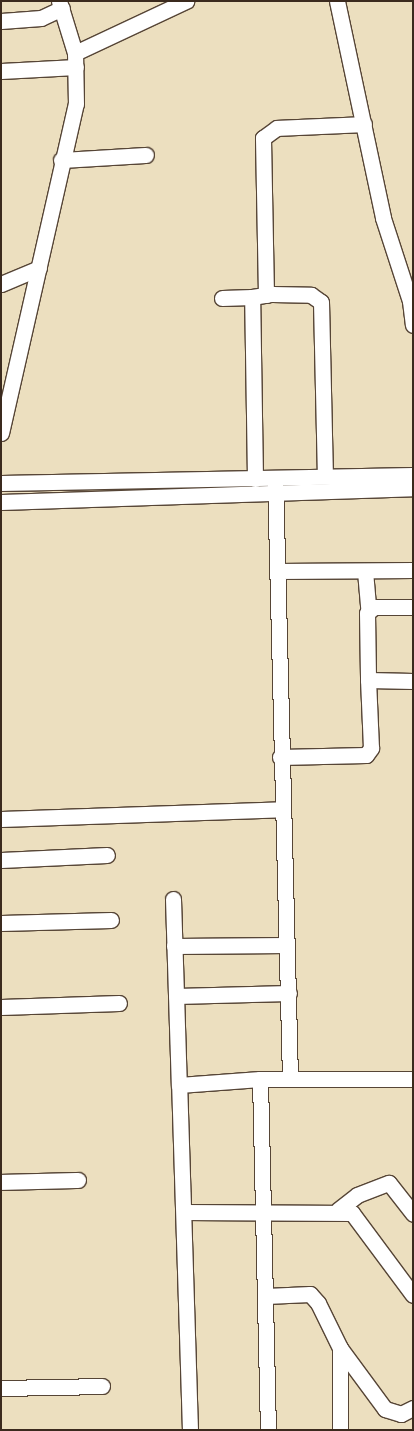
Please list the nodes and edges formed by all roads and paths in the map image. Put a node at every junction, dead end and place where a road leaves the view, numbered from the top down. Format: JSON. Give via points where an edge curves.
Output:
{"nodes":[{"id":1,"x":186,"y":1,"type":"edge"},
{"id":2,"x":337,"y":1,"type":"edge"},
{"id":3,"x":61,"y":5,"type":"edge"},
{"id":4,"x":1,"y":22,"type":"edge"},
{"id":5,"x":76,"y":60,"type":"junction"},
{"id":6,"x":1,"y":71,"type":"edge"},
{"id":7,"x":364,"y":124,"type":"junction"},
{"id":8,"x":146,"y":155,"type":"dead end"},
{"id":9,"x":61,"y":160,"type":"junction"},
{"id":10,"x":39,"y":268,"type":"junction"},
{"id":11,"x":1,"y":284,"type":"edge"},
{"id":12,"x":259,"y":296,"type":"junction"},
{"id":13,"x":222,"y":298,"type":"dead end"},
{"id":14,"x":412,"y":308,"type":"edge"},
{"id":15,"x":413,"y":325,"type":"edge"},
{"id":16,"x":1,"y":433,"type":"edge"},
{"id":17,"x":413,"y":475,"type":"edge"},
{"id":18,"x":325,"y":476,"type":"junction"},
{"id":19,"x":255,"y":479,"type":"junction"},
{"id":20,"x":1,"y":483,"type":"edge"},
{"id":21,"x":275,"y":485,"type":"junction"},
{"id":22,"x":413,"y":488,"type":"edge"},
{"id":23,"x":1,"y":502,"type":"edge"},
{"id":24,"x":413,"y":570,"type":"edge"},
{"id":25,"x":278,"y":571,"type":"junction"},
{"id":26,"x":366,"y":571,"type":"junction"},
{"id":27,"x":413,"y":608,"type":"edge"},
{"id":28,"x":368,"y":609,"type":"junction"},
{"id":29,"x":368,"y":680,"type":"junction"},
{"id":30,"x":413,"y":681,"type":"edge"},
{"id":31,"x":280,"y":757,"type":"junction"},
{"id":32,"x":283,"y":809,"type":"junction"},
{"id":33,"x":1,"y":819,"type":"edge"},
{"id":34,"x":107,"y":855,"type":"dead end"},
{"id":35,"x":1,"y":860,"type":"edge"},
{"id":36,"x":172,"y":899,"type":"dead end"},
{"id":37,"x":111,"y":920,"type":"dead end"},
{"id":38,"x":1,"y":923,"type":"edge"},
{"id":39,"x":286,"y":945,"type":"junction"},
{"id":40,"x":174,"y":946,"type":"junction"},
{"id":41,"x":289,"y":993,"type":"junction"},
{"id":42,"x":176,"y":996,"type":"junction"},
{"id":43,"x":119,"y":1003,"type":"dead end"},
{"id":44,"x":1,"y":1007,"type":"edge"},
{"id":45,"x":260,"y":1079,"type":"junction"},
{"id":46,"x":290,"y":1079,"type":"junction"},
{"id":47,"x":413,"y":1079,"type":"edge"},
{"id":48,"x":179,"y":1086,"type":"junction"},
{"id":49,"x":78,"y":1180,"type":"dead end"},
{"id":50,"x":1,"y":1182,"type":"edge"},
{"id":51,"x":264,"y":1210,"type":"junction"},
{"id":52,"x":338,"y":1210,"type":"junction"},
{"id":53,"x":184,"y":1212,"type":"junction"},
{"id":54,"x":413,"y":1214,"type":"edge"},
{"id":55,"x":413,"y":1295,"type":"edge"},
{"id":56,"x":266,"y":1296,"type":"junction"},
{"id":57,"x":340,"y":1348,"type":"junction"},
{"id":58,"x":102,"y":1386,"type":"dead end"},
{"id":59,"x":1,"y":1388,"type":"edge"},
{"id":60,"x":413,"y":1408,"type":"edge"},
{"id":61,"x":190,"y":1430,"type":"edge"},
{"id":62,"x":268,"y":1430,"type":"edge"},
{"id":63,"x":340,"y":1430,"type":"edge"}],
"edges":[{"from":1,"to":5,"type":"street"},
{"from":2,"to":7,"type":"street"},
{"from":3,"to":4,"type":"street","via":[[40,18]]},
{"from":3,"to":5,"type":"street"},
{"from":5,"to":6,"type":"street"},
{"from":5,"to":9,"type":"street","via":[[76,104]]},
{"from":7,"to":12,"type":"street","via":[[277,128],[264,138]]},
{"from":7,"to":14,"type":"street","via":[[383,218]]},
{"from":8,"to":9,"type":"street"},
{"from":9,"to":10,"type":"street"},
{"from":10,"to":11,"type":"street"},
{"from":10,"to":16,"type":"street"},
{"from":12,"to":13,"type":"street"},
{"from":12,"to":18,"type":"street","via":[[311,294],[321,302]]},
{"from":12,"to":19,"type":"street"},
{"from":14,"to":15,"type":"street"},
{"from":17,"to":18,"type":"street"},
{"from":18,"to":21,"type":"street"},
{"from":19,"to":20,"type":"street"},
{"from":19,"to":21,"type":"street"},
{"from":21,"to":22,"type":"street"},
{"from":21,"to":23,"type":"street"},
{"from":21,"to":25,"type":"street"},
{"from":24,"to":26,"type":"street"},
{"from":25,"to":26,"type":"street"},
{"from":25,"to":31,"type":"street"},
{"from":26,"to":28,"type":"street"},
{"from":27,"to":28,"type":"street"},
{"from":28,"to":29,"type":"street"},
{"from":29,"to":30,"type":"street"},
{"from":29,"to":31,"type":"street","via":[[371,748],[366,755]]},
{"from":31,"to":32,"type":"street"},
{"from":32,"to":33,"type":"street"},
{"from":32,"to":39,"type":"street"},
{"from":34,"to":35,"type":"street"},
{"from":36,"to":40,"type":"street"},
{"from":37,"to":38,"type":"street"},
{"from":39,"to":40,"type":"street"},
{"from":39,"to":41,"type":"street"},
{"from":40,"to":42,"type":"street"},
{"from":41,"to":42,"type":"street"},
{"from":41,"to":46,"type":"street"},
{"from":42,"to":48,"type":"street"},
{"from":43,"to":44,"type":"street"},
{"from":45,"to":46,"type":"street"},
{"from":45,"to":48,"type":"street"},
{"from":45,"to":51,"type":"street"},
{"from":46,"to":47,"type":"street"},
{"from":48,"to":53,"type":"street"},
{"from":49,"to":50,"type":"street"},
{"from":51,"to":52,"type":"street"},
{"from":51,"to":53,"type":"street"},
{"from":51,"to":56,"type":"street"},
{"from":52,"to":54,"type":"street","via":[[357,1195],[389,1183]]},
{"from":52,"to":55,"type":"street","via":[[352,1213],[365,1225]]},
{"from":53,"to":61,"type":"street"},
{"from":56,"to":57,"type":"street","via":[[313,1297]]},
{"from":56,"to":62,"type":"street"},
{"from":57,"to":60,"type":"street","via":[[385,1409],[402,1414]]},
{"from":57,"to":63,"type":"street"},
{"from":58,"to":59,"type":"street"}]}
